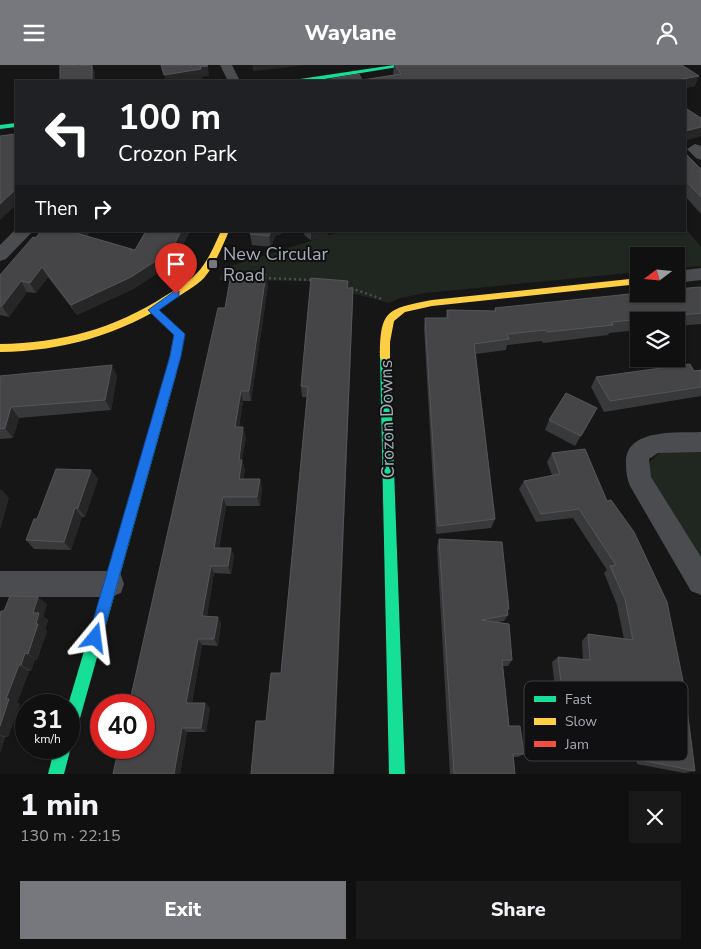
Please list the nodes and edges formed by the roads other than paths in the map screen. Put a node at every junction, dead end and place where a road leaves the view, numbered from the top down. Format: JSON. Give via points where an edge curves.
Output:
{"nodes":[{"id":1,"x":226,"y":65,"type":"edge"},
{"id":2,"x":406,"y":65,"type":"edge"},
{"id":3,"x":234,"y":80,"type":"edge"},
{"id":4,"x":307,"y":80,"type":"edge"},
{"id":5,"x":15,"y":125,"type":"edge"},
{"id":6,"x":0,"y":127,"type":"edge"},
{"id":7,"x":23,"y":232,"type":"edge"},
{"id":8,"x":225,"y":232,"type":"edge"},
{"id":9,"x":0,"y":255,"type":"edge"},
{"id":10,"x":701,"y":274,"type":"edge"},
{"id":11,"x":685,"y":276,"type":"edge"},
{"id":12,"x":630,"y":282,"type":"edge"},
{"id":13,"x":153,"y":310,"type":"junction"},
{"id":14,"x":0,"y":348,"type":"edge"},
{"id":15,"x":701,"y":442,"type":"edge"},
{"id":16,"x":701,"y":582,"type":"edge"},
{"id":17,"x":0,"y":584,"type":"edge"},
{"id":18,"x":111,"y":584,"type":"junction"},
{"id":19,"x":79,"y":694,"type":"edge"},
{"id":20,"x":60,"y":759,"type":"edge"},
{"id":21,"x":56,"y":774,"type":"edge"},
{"id":22,"x":396,"y":774,"type":"edge"}],
"edges":[{"from":1,"to":3,"type":"street"},
{"from":2,"to":4,"type":"street"},
{"from":5,"to":6,"type":"street"},
{"from":7,"to":9,"type":"street"},
{"from":8,"to":13,"type":"street","via":[[216,252],[198,277]]},
{"from":10,"to":11,"type":"street"},
{"from":12,"to":22,"type":"street","name":"Crozon Downs","via":[[432,303],[402,309],[389,319],[385,342]]},
{"from":13,"to":14,"type":"street","via":[[110,332],[85,340],[60,346]]},
{"from":13,"to":18,"type":"street","via":[[180,334]]},
{"from":15,"to":16,"type":"street","via":[[654,444],[637,454],[639,479]]},
{"from":17,"to":18,"type":"street"},
{"from":18,"to":19,"type":"street"},
{"from":20,"to":21,"type":"street"}]}
